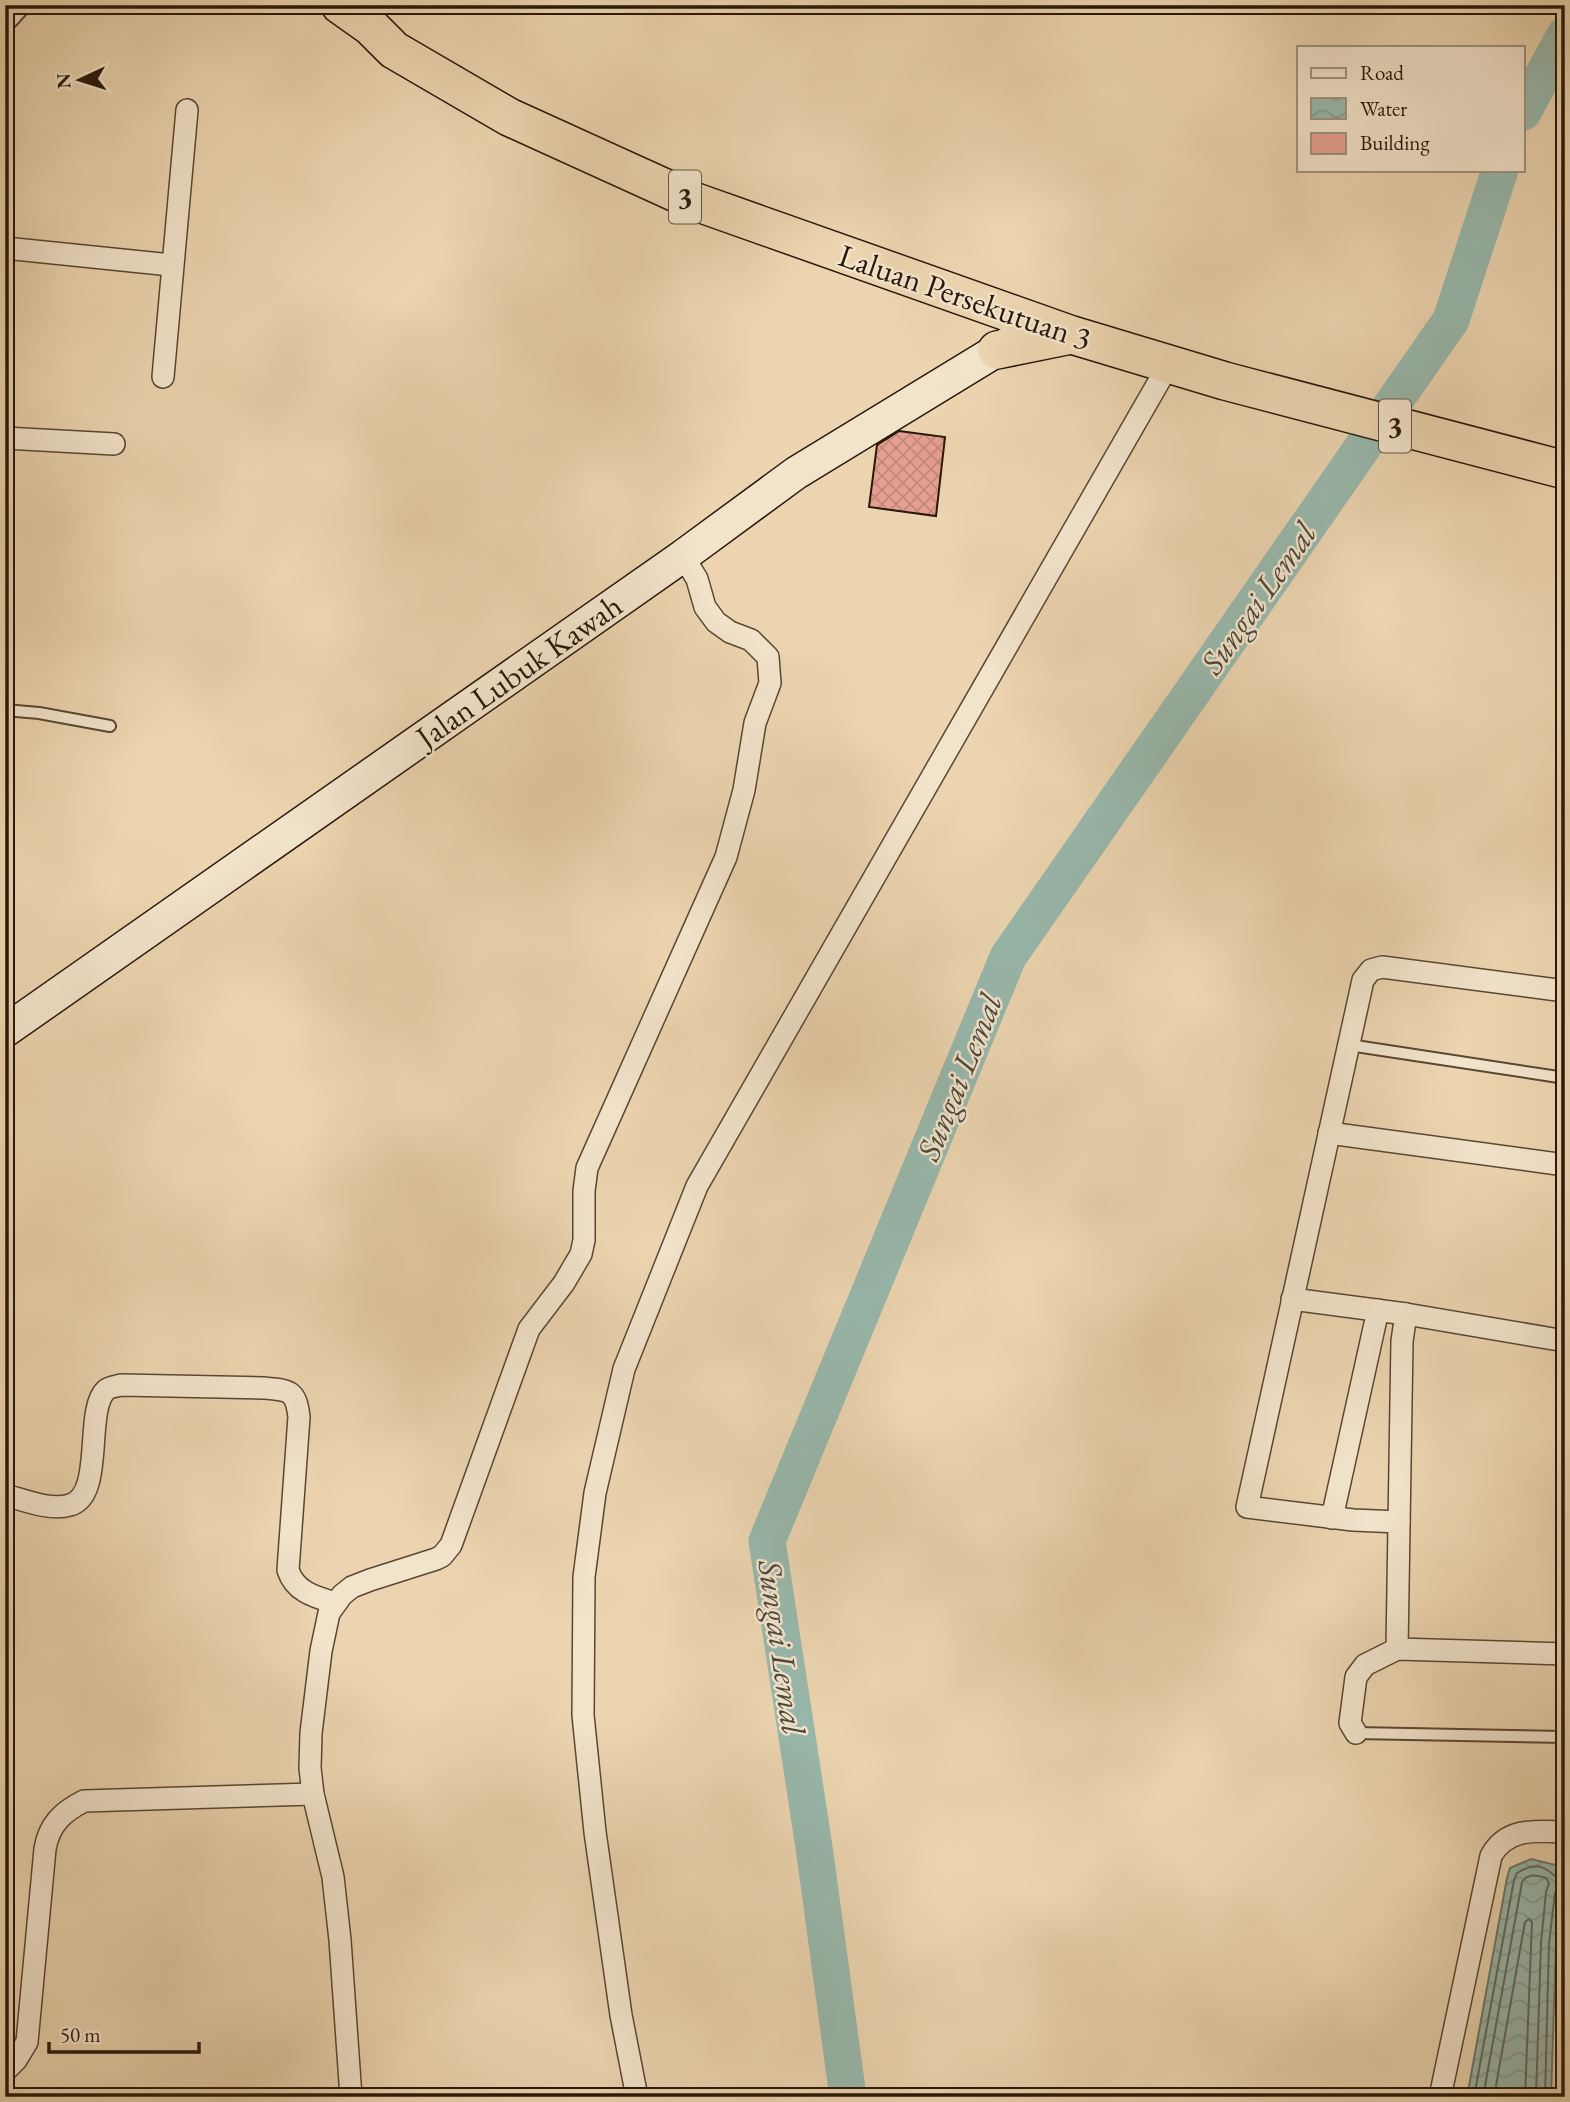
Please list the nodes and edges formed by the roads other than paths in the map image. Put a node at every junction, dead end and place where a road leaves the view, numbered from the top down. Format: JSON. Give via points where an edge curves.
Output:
{"nodes":[{"id":1,"x":16,"y":5,"type":"edge"},
{"id":2,"x":311,"y":5,"type":"edge"},
{"id":3,"x":340,"y":5,"type":"edge"},
{"id":4,"x":5,"y":18,"type":"edge"},
{"id":5,"x":394,"y":50,"type":"junction"},
{"id":6,"x":187,"y":110,"type":"dead end"},
{"id":7,"x":5,"y":248,"type":"edge"},
{"id":8,"x":171,"y":265,"type":"junction"},
{"id":9,"x":993,"y":307,"type":"junction"},
{"id":10,"x":1057,"y":329,"type":"junction"},
{"id":11,"x":997,"y":349,"type":"junction"},
{"id":12,"x":1169,"y":364,"type":"junction"},
{"id":13,"x":163,"y":377,"type":"dead end"},
{"id":14,"x":5,"y":438,"type":"edge"},
{"id":15,"x":114,"y":444,"type":"dead end"},
{"id":16,"x":1565,"y":470,"type":"edge"},
{"id":17,"x":683,"y":556,"type":"junction"},
{"id":18,"x":5,"y":710,"type":"edge"},
{"id":19,"x":110,"y":726,"type":"dead end"},
{"id":20,"x":1565,"y":991,"type":"edge"},
{"id":21,"x":5,"y":1031,"type":"edge"},
{"id":22,"x":1349,"y":1045,"type":"junction"},
{"id":23,"x":1565,"y":1078,"type":"edge"},
{"id":24,"x":1329,"y":1133,"type":"junction"},
{"id":25,"x":1565,"y":1165,"type":"edge"},
{"id":26,"x":1292,"y":1299,"type":"junction"},
{"id":27,"x":1378,"y":1310,"type":"junction"},
{"id":28,"x":1406,"y":1314,"type":"junction"},
{"id":29,"x":1565,"y":1341,"type":"edge"},
{"id":30,"x":5,"y":1495,"type":"edge"},
{"id":31,"x":1332,"y":1518,"type":"junction"},
{"id":32,"x":1399,"y":1522,"type":"junction"},
{"id":33,"x":335,"y":1603,"type":"junction"},
{"id":34,"x":1396,"y":1649,"type":"junction"},
{"id":35,"x":1565,"y":1654,"type":"edge"},
{"id":36,"x":1356,"y":1733,"type":"joint"},
{"id":37,"x":1565,"y":1737,"type":"edge"},
{"id":38,"x":313,"y":1794,"type":"junction"},
{"id":39,"x":1565,"y":1832,"type":"edge"},
{"id":40,"x":5,"y":2071,"type":"edge"},
{"id":41,"x":351,"y":2097,"type":"edge"},
{"id":42,"x":637,"y":2097,"type":"edge"},
{"id":43,"x":1440,"y":2097,"type":"edge"}],
"edges":[{"from":1,"to":4,"type":"street"},
{"from":2,"to":5,"type":"highway","name":"Laluan Persekutuan 3","number":"3","via":[[366,43]]},
{"from":3,"to":5,"type":"highway","name":"Laluan Persekutuan 3","number":"3","via":[[372,27]]},
{"from":5,"to":9,"type":"highway","name":"Laluan Persekutuan 3","number":"3","via":[[509,117],[696,202]]},
{"from":6,"to":8,"type":"street"},
{"from":7,"to":8,"type":"street"},
{"from":8,"to":13,"type":"street"},
{"from":9,"to":10,"type":"highway","name":"Laluan Persekutuan 3","number":"3"},
{"from":9,"to":11,"type":"highway","via":[[1002,341]]},
{"from":10,"to":11,"type":"highway"},
{"from":10,"to":12,"type":"highway","name":"Laluan Persekutuan 3","number":"3"},
{"from":11,"to":17,"type":"main road","name":"Jalan Lubuk Kawah","via":[[796,473]]},
{"from":12,"to":16,"type":"highway","name":"Laluan Persekutuan 3","number":"3"},
{"from":12,"to":42,"type":"street","via":[[697,1186],[624,1369],[595,1493],[584,1577],[583,1715],[595,1832]]},
{"from":14,"to":15,"type":"street"},
{"from":17,"to":21,"type":"main road","name":"Jalan Lubuk Kawah"},
{"from":17,"to":33,"type":"street","via":[[716,622],[751,640],[768,657],[770,671],[726,857],[587,1168],[581,1254],[529,1329],[451,1545],[436,1559],[352,1587]]},
{"from":18,"to":19,"type":"lane"},
{"from":20,"to":22,"type":"street","via":[[1382,967],[1371,970],[1363,980]]},
{"from":22,"to":23,"type":"lane"},
{"from":22,"to":24,"type":"street"},
{"from":24,"to":25,"type":"street"},
{"from":24,"to":26,"type":"street"},
{"from":26,"to":27,"type":"street"},
{"from":26,"to":31,"type":"street","via":[[1247,1507]]},
{"from":27,"to":28,"type":"street"},
{"from":27,"to":31,"type":"street"},
{"from":28,"to":29,"type":"street"},
{"from":28,"to":32,"type":"street"},
{"from":30,"to":33,"type":"street","via":[[44,1505],[78,1501],[90,1471],[99,1406],[112,1387],[287,1390],[294,1396],[299,1417],[288,1570],[300,1589]]},
{"from":31,"to":32,"type":"street"},
{"from":32,"to":34,"type":"street"},
{"from":33,"to":38,"type":"street","via":[[326,1625],[310,1733]]},
{"from":34,"to":35,"type":"street"},
{"from":34,"to":36,"type":"street","via":[[1364,1665],[1356,1677],[1350,1723]]},
{"from":36,"to":37,"type":"lane"},
{"from":38,"to":40,"type":"street","via":[[84,1801],[56,1820],[45,1849],[27,2042]]},
{"from":38,"to":41,"type":"street","via":[[333,1877]]},
{"from":39,"to":43,"type":"street","via":[[1518,1833],[1491,1856]]}]}
